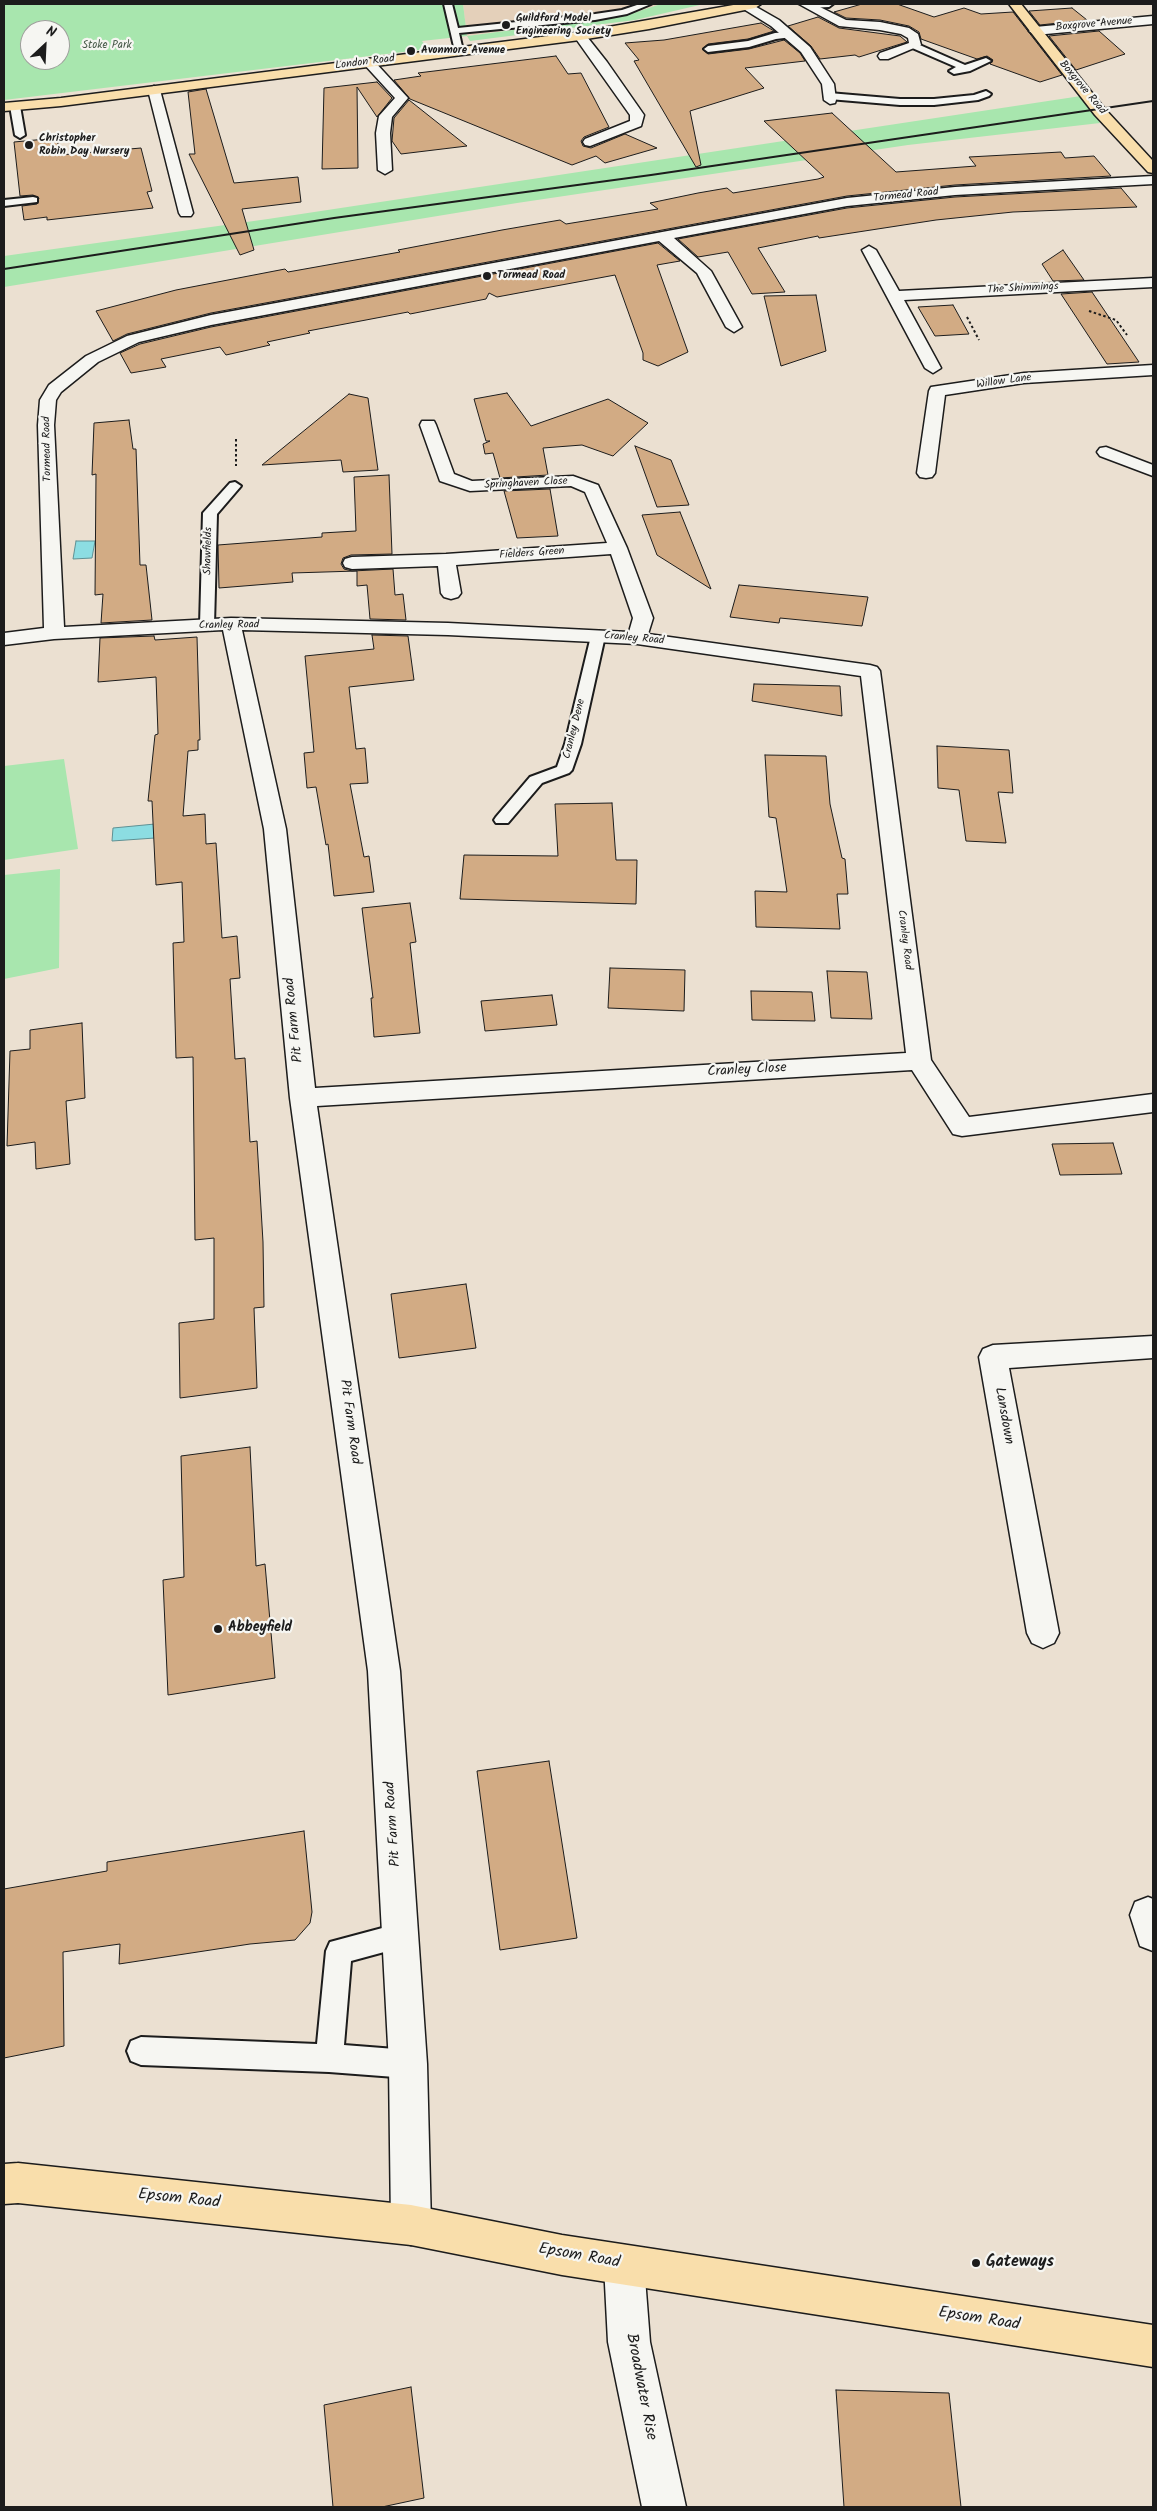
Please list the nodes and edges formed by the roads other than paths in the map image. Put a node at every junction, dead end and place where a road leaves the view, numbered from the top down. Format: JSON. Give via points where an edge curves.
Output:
{"nodes":[{"id":1,"x":448,"y":4,"type":"edge"},
{"id":2,"x":647,"y":4,"type":"edge"},
{"id":3,"x":829,"y":4,"type":"edge"},
{"id":4,"x":1015,"y":4,"type":"edge"},
{"id":5,"x":750,"y":5,"type":"edge"},
{"id":6,"x":807,"y":5,"type":"edge"},
{"id":7,"x":1153,"y":20,"type":"edge"},
{"id":8,"x":454,"y":31,"type":"junction"},
{"id":9,"x":1035,"y":31,"type":"junction"},
{"id":10,"x":789,"y":35,"type":"junction"},
{"id":11,"x":580,"y":36,"type":"junction"},
{"id":12,"x":913,"y":45,"type":"junction"},
{"id":13,"x":708,"y":49,"type":"dead end"},
{"id":14,"x":459,"y":51,"type":"junction"},
{"id":15,"x":884,"y":56,"type":"dead end"},
{"id":16,"x":986,"y":61,"type":"dead end"},
{"id":17,"x":369,"y":63,"type":"junction"},
{"id":18,"x":967,"y":69,"type":"junction"},
{"id":19,"x":953,"y":72,"type":"dead end"},
{"id":20,"x":154,"y":90,"type":"junction"},
{"id":21,"x":986,"y":94,"type":"dead end"},
{"id":22,"x":829,"y":98,"type":"joint"},
{"id":23,"x":9,"y":106,"type":"edge"},
{"id":24,"x":20,"y":135,"type":"dead end"},
{"id":25,"x":590,"y":142,"type":"dead end"},
{"id":26,"x":1153,"y":169,"type":"edge"},
{"id":27,"x":385,"y":170,"type":"dead end"},
{"id":28,"x":1153,"y":180,"type":"edge"},
{"id":29,"x":33,"y":200,"type":"dead end"},
{"id":30,"x":4,"y":203,"type":"edge"},
{"id":31,"x":186,"y":213,"type":"dead end"},
{"id":32,"x":661,"y":235,"type":"junction"},
{"id":33,"x":869,"y":250,"type":"dead end"},
{"id":34,"x":1153,"y":282,"type":"edge"},
{"id":35,"x":894,"y":296,"type":"junction"},
{"id":36,"x":734,"y":327,"type":"dead end"},
{"id":37,"x":933,"y":368,"type":"dead end"},
{"id":38,"x":1153,"y":370,"type":"edge"},
{"id":39,"x":428,"y":425,"type":"dead end"},
{"id":40,"x":1106,"y":452,"type":"dead end"},
{"id":41,"x":1153,"y":471,"type":"edge"},
{"id":42,"x":926,"y":473,"type":"dead end"},
{"id":43,"x":235,"y":486,"type":"dead end"},
{"id":44,"x":618,"y":548,"type":"junction"},
{"id":45,"x":446,"y":560,"type":"junction"},
{"id":46,"x":352,"y":563,"type":"dead end"},
{"id":47,"x":451,"y":593,"type":"dead end"},
{"id":48,"x":219,"y":625,"type":"junction"},
{"id":49,"x":54,"y":633,"type":"junction"},
{"id":50,"x":598,"y":636,"type":"junction"},
{"id":51,"x":637,"y":638,"type":"junction"},
{"id":52,"x":4,"y":639,"type":"edge"},
{"id":53,"x":502,"y":820,"type":"dead end"},
{"id":54,"x":919,"y":1061,"type":"junction"},
{"id":55,"x":303,"y":1098,"type":"junction"},
{"id":56,"x":1153,"y":1103,"type":"edge"},
{"id":57,"x":1153,"y":1347,"type":"edge"},
{"id":58,"x":1042,"y":1633,"type":"dead end"},
{"id":59,"x":401,"y":1936,"type":"junction"},
{"id":60,"x":141,"y":2051,"type":"dead end"},
{"id":61,"x":329,"y":2058,"type":"junction"},
{"id":62,"x":408,"y":2064,"type":"junction"},
{"id":63,"x":4,"y":2184,"type":"edge"},
{"id":64,"x":411,"y":2225,"type":"junction"},
{"id":65,"x":624,"y":2265,"type":"junction"},
{"id":66,"x":1153,"y":2346,"type":"edge"},
{"id":67,"x":664,"y":2507,"type":"edge"}],
"edges":[{"from":1,"to":8,"type":"lane"},
{"from":2,"to":8,"type":"lane","via":[[594,17]]},
{"from":3,"to":6,"type":"lane"},
{"from":4,"to":9,"type":"main road","name":"Boxgrove Road"},
{"from":5,"to":10,"type":"street"},
{"from":5,"to":11,"type":"main road","name":"London Road"},
{"from":6,"to":12,"type":"street","via":[[843,23],[905,31],[914,37]]},
{"from":7,"to":9,"type":"street","name":"Boxgrove Avenue"},
{"from":8,"to":14,"type":"lane"},
{"from":9,"to":26,"type":"main road","name":"Boxgrove Road","via":[[1096,107]]},
{"from":10,"to":13,"type":"lane"},
{"from":10,"to":22,"type":"street","via":[[806,50],[828,84]]},
{"from":11,"to":14,"type":"main road","name":"London Road"},
{"from":11,"to":25,"type":"street","via":[[637,115],[636,123]]},
{"from":12,"to":15,"type":"street"},
{"from":12,"to":18,"type":"lane"},
{"from":14,"to":17,"type":"main road","name":"London Road"},
{"from":16,"to":18,"type":"lane"},
{"from":17,"to":20,"type":"main road","name":"London Road"},
{"from":17,"to":27,"type":"street","via":[[402,98],[386,116],[383,133]]},
{"from":18,"to":19,"type":"lane"},
{"from":20,"to":23,"type":"main road","name":"London Road"},
{"from":20,"to":31,"type":"street"},
{"from":21,"to":22,"type":"lane","via":[[934,102]]},
{"from":23,"to":24,"type":"lane"},
{"from":28,"to":32,"type":"street","name":"Tormead Road","via":[[914,194],[847,202]]},
{"from":29,"to":30,"type":"lane"},
{"from":32,"to":36,"type":"street","via":[[703,270]]},
{"from":32,"to":49,"type":"street","name":"Tormead Road","via":[[211,320],[133,339],[92,359],[65,378],[48,400],[46,425]]},
{"from":33,"to":35,"type":"street"},
{"from":34,"to":35,"type":"street","name":"The Shimmings"},
{"from":35,"to":37,"type":"street"},
{"from":38,"to":42,"type":"street","name":"Willow Lane","via":[[1024,378],[938,391]]},
{"from":39,"to":44,"type":"street","name":"Springhaven Close","via":[[446,478],[470,486],[573,482],[592,488]]},
{"from":40,"to":41,"type":"street"},
{"from":43,"to":48,"type":"lane","name":"Shawfields","via":[[210,513]]},
{"from":44,"to":45,"type":"street","name":"Fielders Green"},
{"from":44,"to":51,"type":"street","name":"Springhaven Close","via":[[644,618]]},
{"from":45,"to":46,"type":"street","name":"Fielders Green"},
{"from":45,"to":47,"type":"street"},
{"from":48,"to":49,"type":"street","name":"Cranley Road"},
{"from":48,"to":50,"type":"street","name":"Cranley Road","via":[[448,629]]},
{"from":48,"to":55,"type":"street","name":"Pit Farm Road","via":[[274,828]]},
{"from":49,"to":52,"type":"street","name":"Cranley Road"},
{"from":50,"to":51,"type":"street","name":"Cranley Road"},
{"from":50,"to":53,"type":"lane","name":"Cranley Dene","via":[[564,770],[536,780]]},
{"from":51,"to":54,"type":"street","name":"Cranley Road","via":[[870,671]]},
{"from":54,"to":55,"type":"street","name":"Cranley Close"},
{"from":54,"to":56,"type":"street","via":[[962,1127]]},
{"from":55,"to":59,"type":"street","name":"Pit Farm Road","via":[[384,1671]]},
{"from":57,"to":58,"type":"street","name":"Lansdown","via":[[993,1357]]},
{"from":59,"to":61,"type":"lane","via":[[339,1951]]},
{"from":59,"to":62,"type":"street","name":"Pit Farm Road"},
{"from":60,"to":61,"type":"lane"},
{"from":61,"to":62,"type":"lane"},
{"from":62,"to":64,"type":"street","name":"Pit Farm Road"},
{"from":63,"to":64,"type":"main road","name":"Epsom Road"},
{"from":64,"to":65,"type":"main road","name":"Epsom Road"},
{"from":65,"to":66,"type":"main road","name":"Epsom Road"},
{"from":65,"to":67,"type":"street","name":"Broadwater Rise","via":[[629,2342]]}]}
